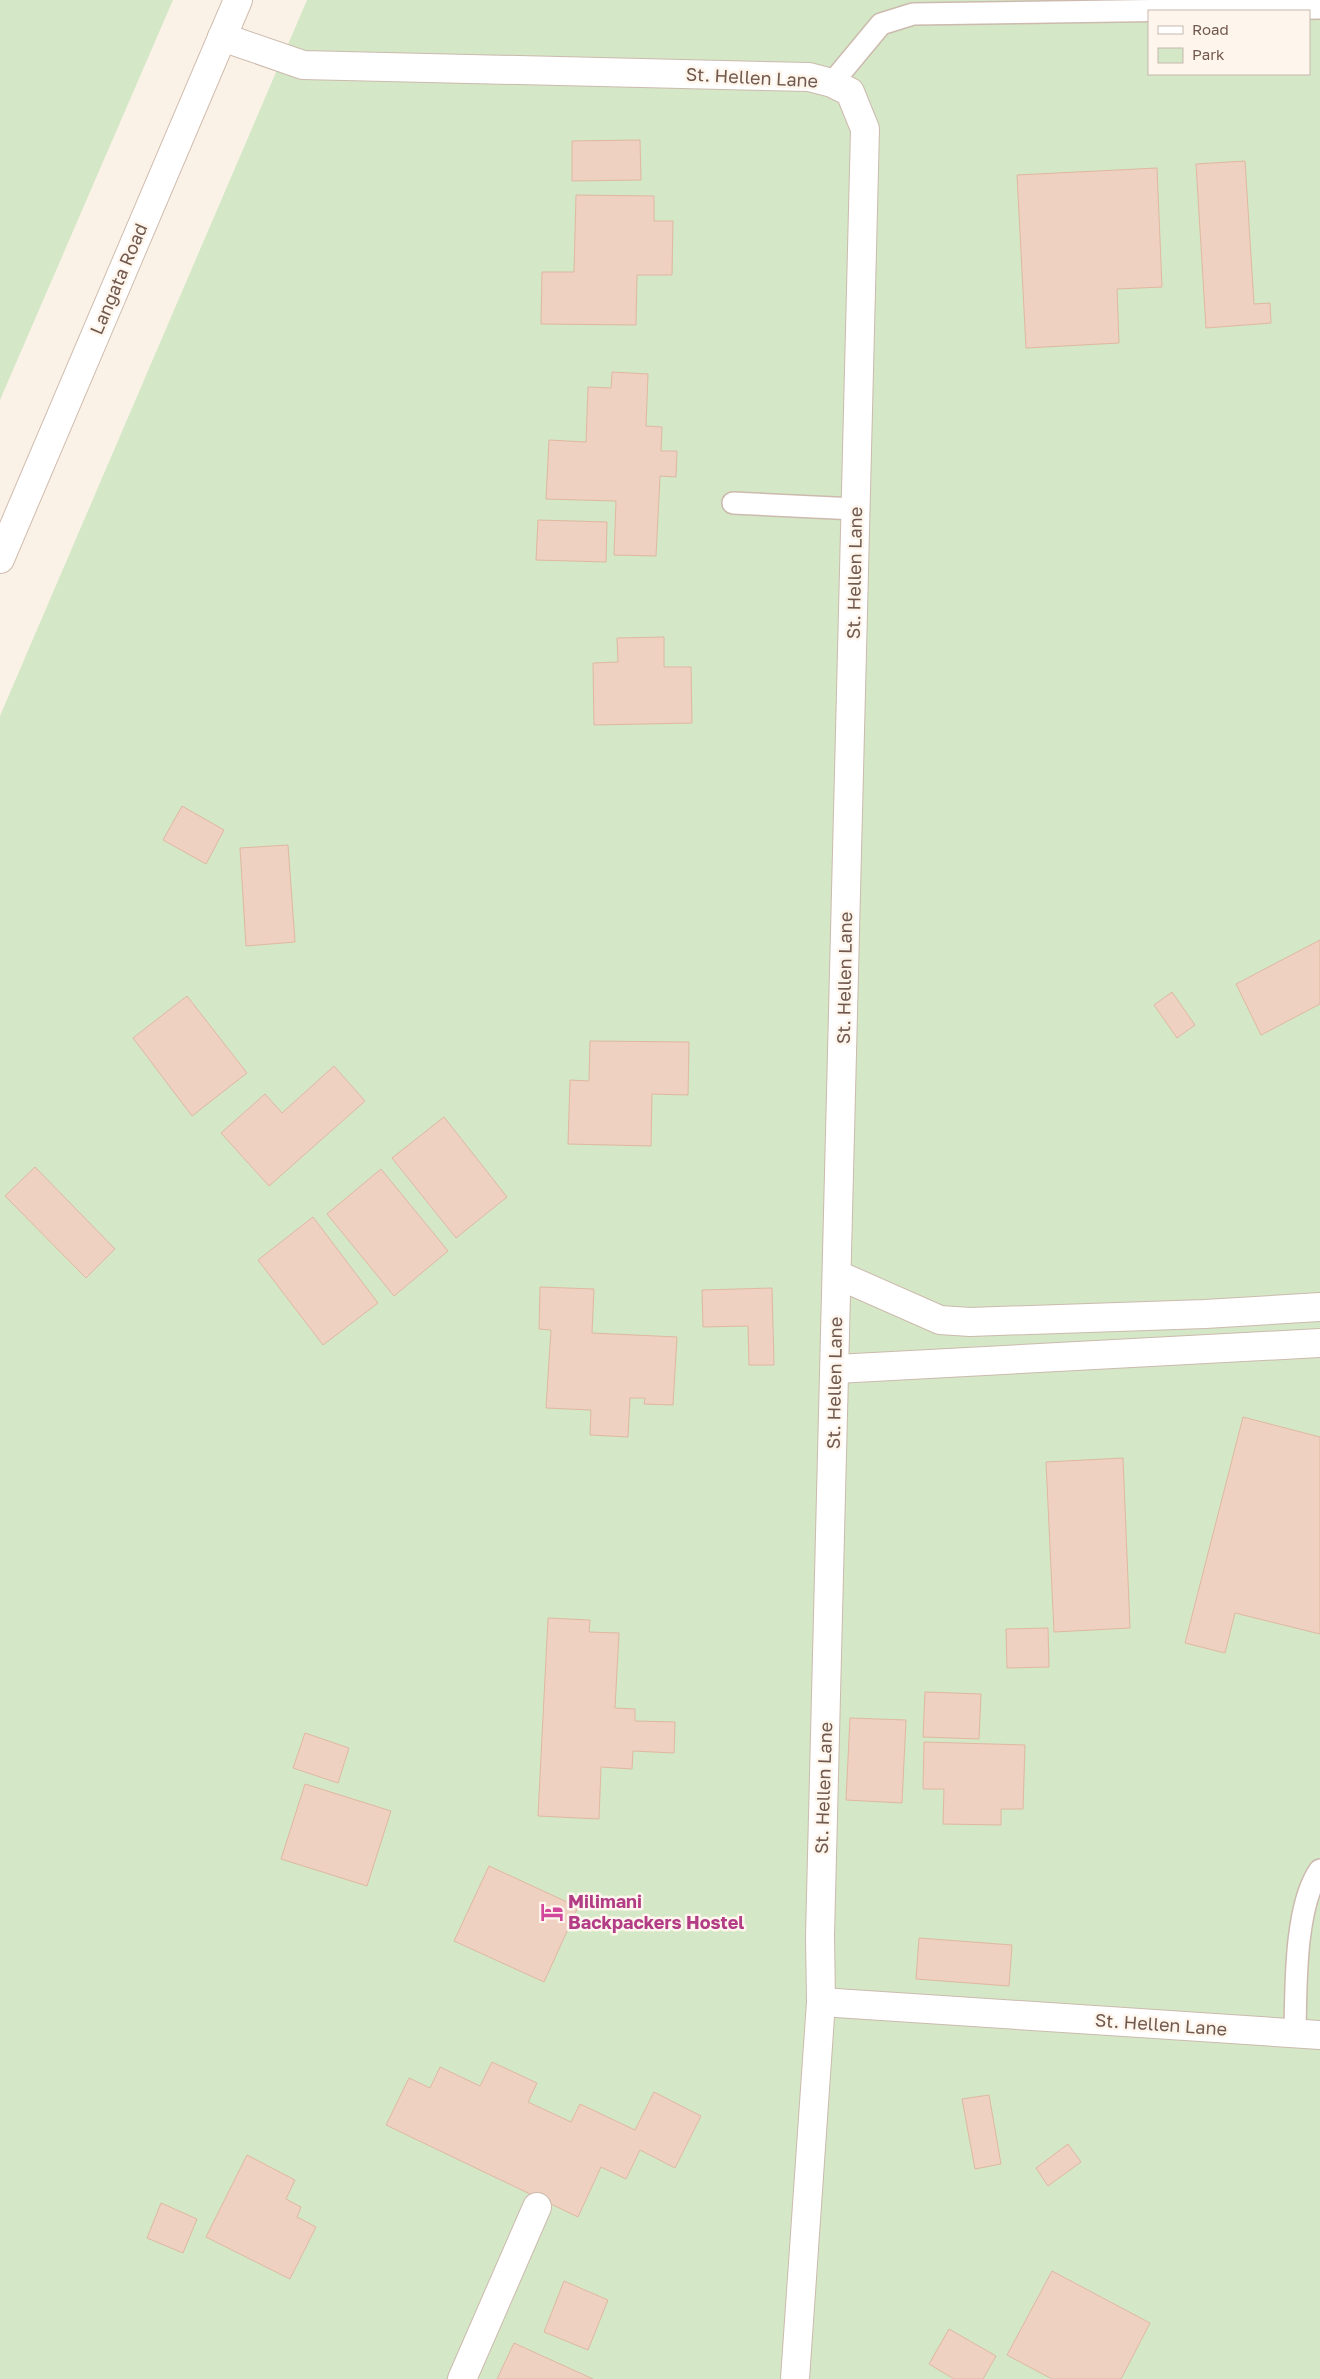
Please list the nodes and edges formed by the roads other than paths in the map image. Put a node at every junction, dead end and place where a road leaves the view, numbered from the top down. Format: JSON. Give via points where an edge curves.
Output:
{"nodes":[{"id":1,"x":238,"y":0,"type":"edge"},
{"id":2,"x":1320,"y":8,"type":"edge"},
{"id":3,"x":1184,"y":10,"type":"edge"},
{"id":4,"x":1148,"y":11,"type":"edge"},
{"id":5,"x":222,"y":37,"type":"junction"},
{"id":6,"x":832,"y":83,"type":"junction"},
{"id":7,"x":732,"y":503,"type":"dead end"},
{"id":8,"x":856,"y":509,"type":"junction"},
{"id":9,"x":0,"y":559,"type":"edge"},
{"id":10,"x":838,"y":1275,"type":"junction"},
{"id":11,"x":1320,"y":1307,"type":"edge"},
{"id":12,"x":1320,"y":1343,"type":"edge"},
{"id":13,"x":836,"y":1369,"type":"junction"},
{"id":14,"x":1320,"y":1870,"type":"edge"},
{"id":15,"x":821,"y":2002,"type":"junction"},
{"id":16,"x":1307,"y":2035,"type":"edge"},
{"id":17,"x":537,"y":2207,"type":"dead end"},
{"id":18,"x":799,"y":2377,"type":"edge"},
{"id":19,"x":462,"y":2379,"type":"edge"}],
"edges":[{"from":1,"to":5,"type":"street","name":"Langata Road"},
{"from":2,"to":3,"type":"lane"},
{"from":4,"to":6,"type":"lane","via":[[913,14],[881,24]]},
{"from":5,"to":6,"type":"street","name":"St. Hellen Lane","via":[[303,65],[809,77]]},
{"from":5,"to":9,"type":"street","name":"Langata Road"},
{"from":6,"to":8,"type":"street","name":"St. Hellen Lane","via":[[850,92],[865,129]]},
{"from":7,"to":8,"type":"lane"},
{"from":8,"to":10,"type":"street","name":"St. Hellen Lane"},
{"from":10,"to":11,"type":"street","via":[[940,1320],[970,1322]]},
{"from":10,"to":13,"type":"street","name":"St. Hellen Lane"},
{"from":12,"to":13,"type":"street"},
{"from":13,"to":15,"type":"street","name":"St. Hellen Lane","via":[[820,1936]]},
{"from":14,"to":16,"type":"lane","via":[[1304,1912],[1296,1971]]},
{"from":15,"to":16,"type":"street","name":"St. Hellen Lane"},
{"from":15,"to":18,"type":"street"},
{"from":17,"to":19,"type":"street"}]}
